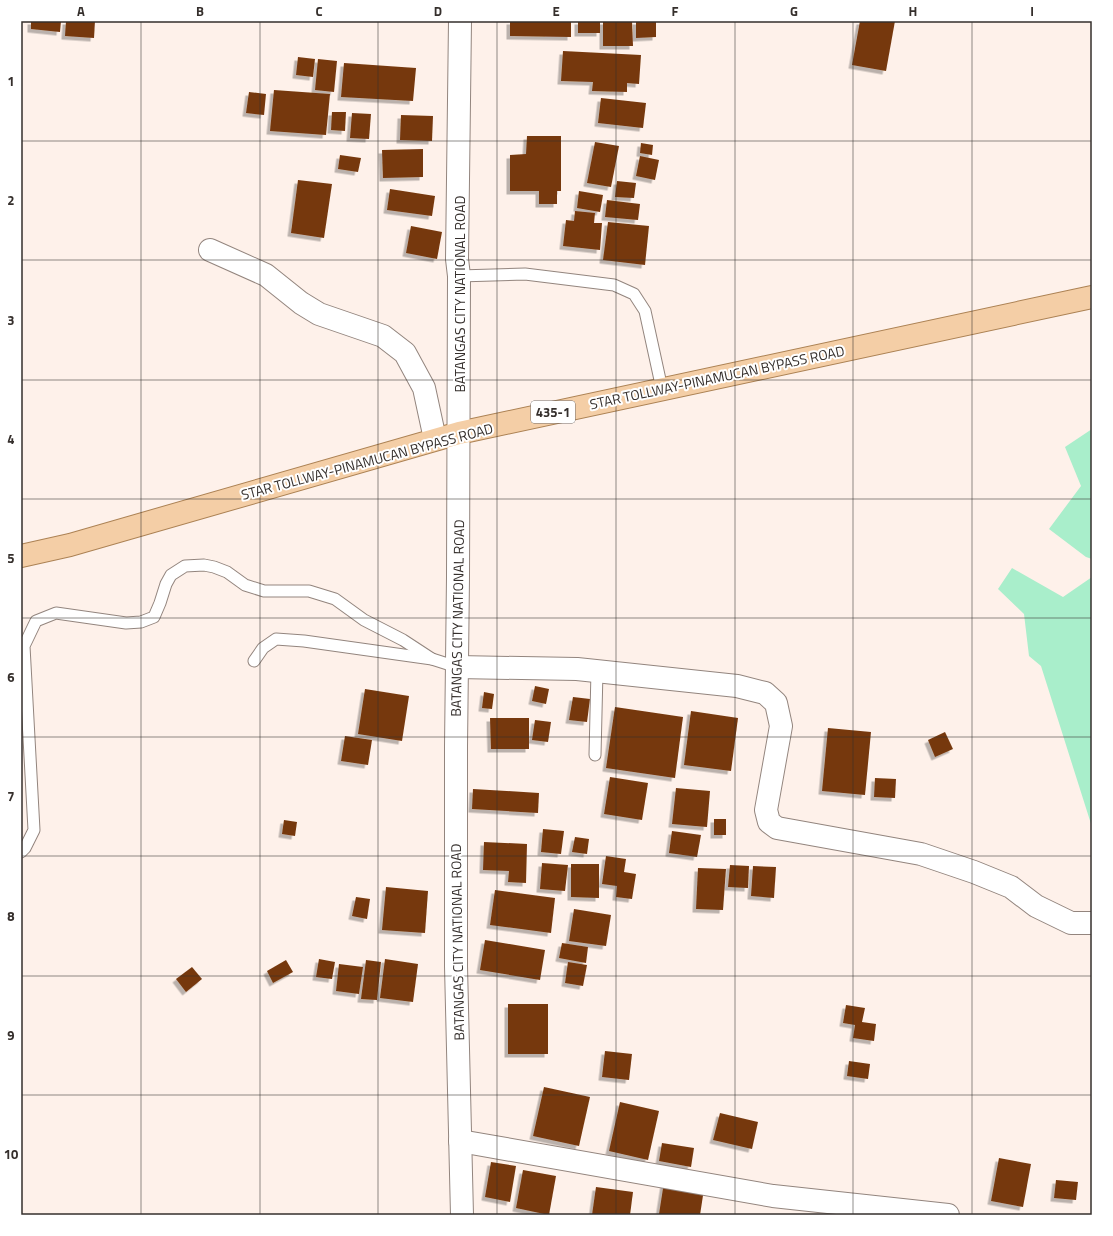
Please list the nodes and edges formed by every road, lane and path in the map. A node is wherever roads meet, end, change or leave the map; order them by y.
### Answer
1 (460, 21) edge
2 (210, 250) dead end
3 (459, 276) junction
4 (1092, 297) edge
5 (662, 389) junction
6 (459, 433) junction
7 (435, 439) junction
8 (21, 556) edge
9 (432, 659) junction
10 (254, 662) dead end
11 (458, 667) junction
12 (597, 671) junction
13 (595, 755) dead end
14 (21, 852) edge
15 (1092, 923) edge
16 (460, 1141) junction
17 (462, 1215) edge
18 (948, 1215) edge

1 - 3 street, BATANGAS CITY NATIONAL ROAD
2 - 7 street
3 - 5 lane
3 - 6 street, BATANGAS CITY NATIONAL ROAD
4 - 5 main road, STAR TOLLWAY-PINAMUCAN BYPASS ROAD / 435-1
5 - 6 main road, STAR TOLLWAY-PINAMUCAN BYPASS ROAD / 435-1
6 - 7 main road, STAR TOLLWAY-PINAMUCAN BYPASS ROAD / 435-1
6 - 11 street, BATANGAS CITY NATIONAL ROAD
7 - 8 main road, STAR TOLLWAY-PINAMUCAN BYPASS ROAD / 435-1
9 - 10 lane
9 - 11 lane
9 - 14 lane
11 - 12 street
11 - 16 street, BATANGAS CITY NATIONAL ROAD
12 - 13 lane
12 - 15 street
16 - 17 street, BATANGAS CITY NATIONAL ROAD
16 - 18 street

